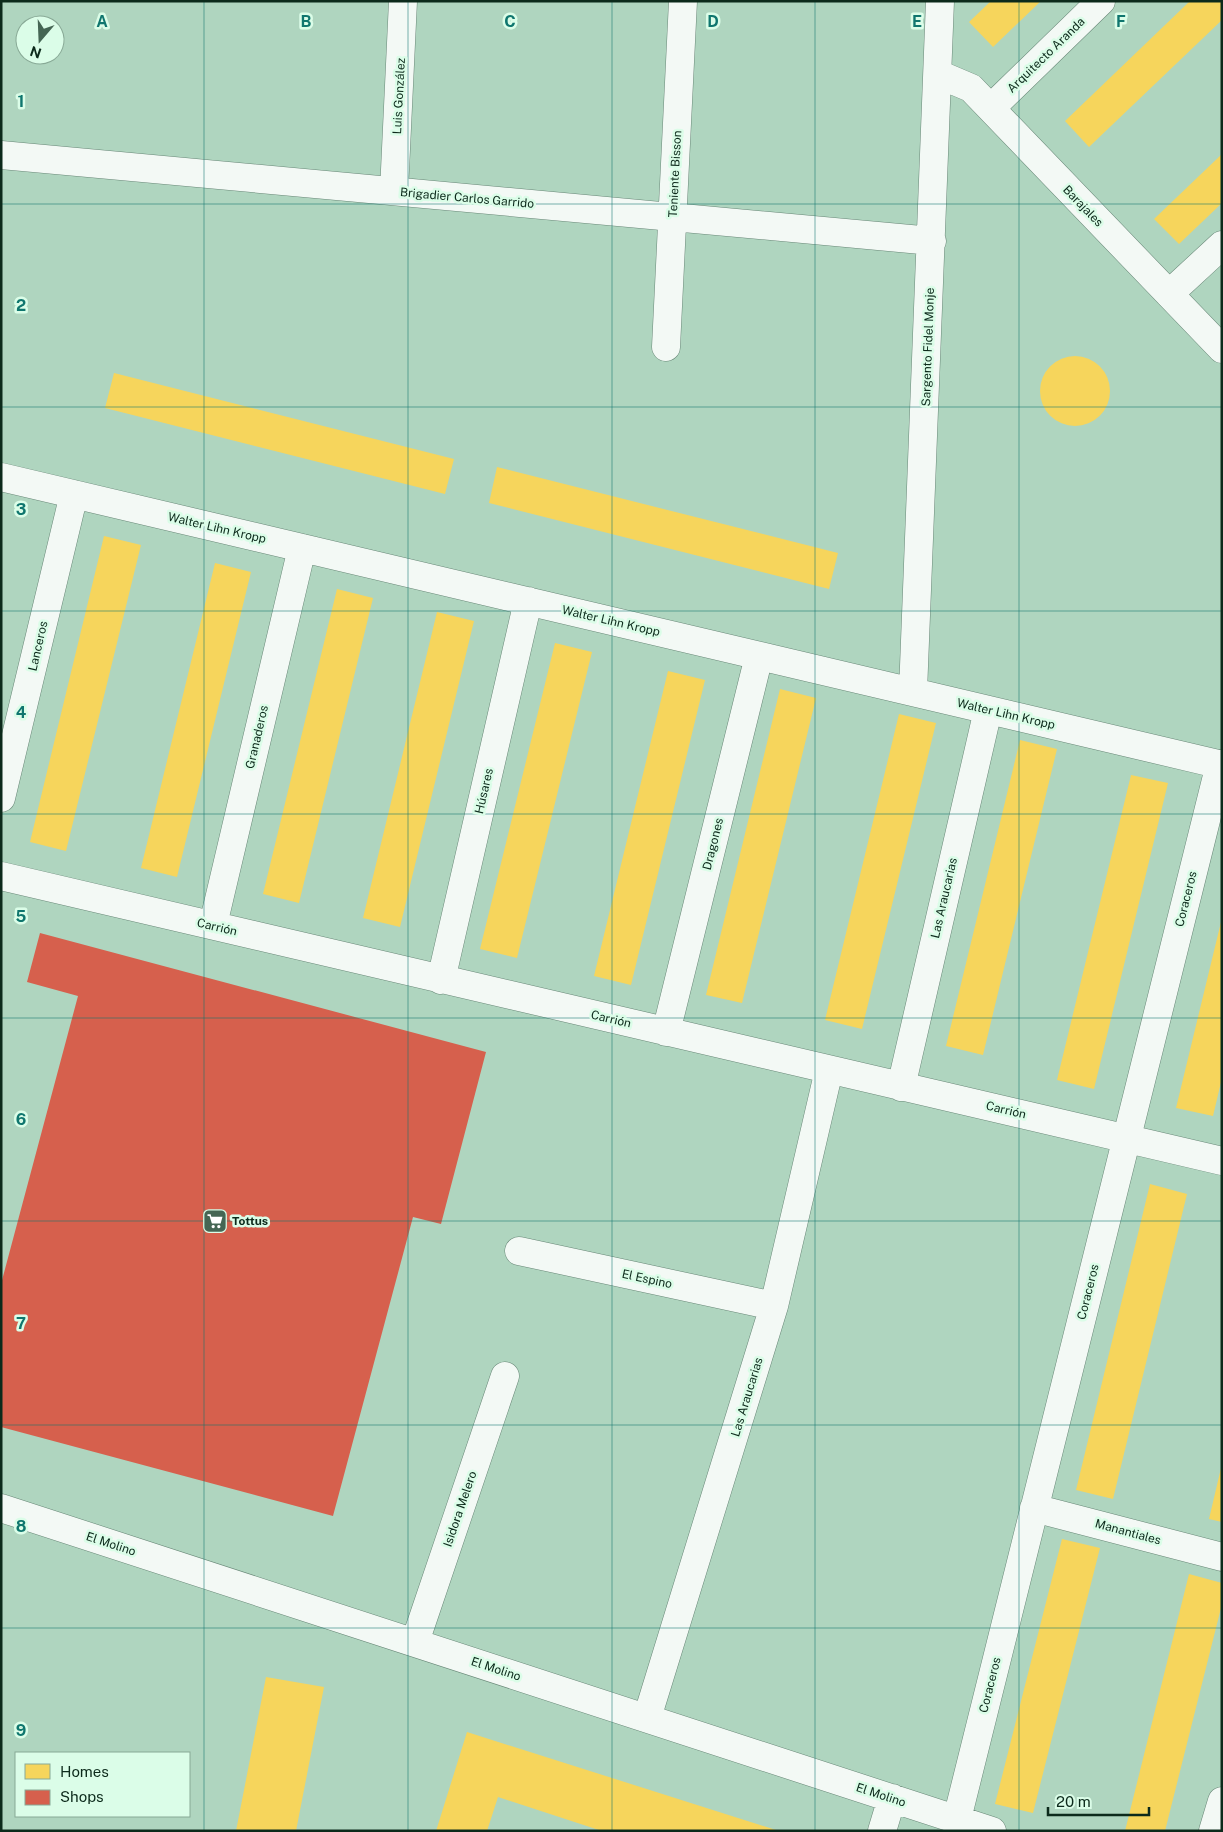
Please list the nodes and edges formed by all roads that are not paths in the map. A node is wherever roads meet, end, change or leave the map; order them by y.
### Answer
1 (403, 1) edge
2 (683, 1) edge
3 (940, 1) edge
4 (1101, 1) edge
5 (938, 74) junction
6 (991, 108) junction
7 (1, 155) edge
8 (394, 191) junction
9 (673, 218) junction
10 (932, 241) junction
11 (1222, 245) edge
12 (1169, 294) junction
13 (666, 347) dead end
14 (1222, 348) edge
15 (1, 477) edge
16 (74, 494) junction
17 (302, 548) junction
18 (528, 601) junction
19 (759, 656) junction
20 (913, 692) junction
21 (988, 710) junction
22 (1221, 765) edge
23 (1, 798) edge
24 (1, 876) edge
25 (213, 926) junction
26 (441, 980) junction
27 (666, 1032) junction
28 (829, 1070) junction
29 (901, 1087) junction
30 (1126, 1137) junction
31 (1222, 1161) edge
32 (519, 1251) dead end
33 (774, 1306) junction
34 (505, 1376) dead end
35 (1, 1508) edge
36 (1034, 1508) junction
37 (1222, 1557) edge
38 (415, 1642) junction
39 (647, 1718) junction
40 (892, 1798) junction
41 (1222, 1802) edge
42 (957, 1820) junction
43 (882, 1831) edge
44 (992, 1831) edge
45 (1214, 1831) edge

1 - 8 street, Luis González
2 - 9 street, Teniente Bisson
3 - 5 street, Sargento Fidel Monje
4 - 6 street, Arquitecto Aranda
5 - 6 street, Barajales
5 - 10 street, Sargento Fidel Monje
6 - 12 street, Barajales
7 - 8 street, Brigadier Carlos Garrido
8 - 9 street, Brigadier Carlos Garrido
9 - 10 street, Brigadier Carlos Garrido
9 - 13 street, Teniente Bisson
10 - 20 street, Sargento Fidel Monje
11 - 12 street
12 - 14 street, Barajales
15 - 16 street, Walter Lihn Kropp
16 - 17 street, Walter Lihn Kropp
16 - 23 street, Lanceros
17 - 18 street, Walter Lihn Kropp
17 - 25 street, Granaderos
18 - 19 street, Walter Lihn Kropp
18 - 26 street, Húsares
19 - 20 street, Walter Lihn Kropp
19 - 27 street, Dragones
20 - 21 street, Walter Lihn Kropp
21 - 22 street, Walter Lihn Kropp
21 - 29 street, Las Araucarias
22 - 30 street, Coraceros
24 - 25 street, Carrión
25 - 26 street, Carrión
26 - 27 street, Carrión
27 - 28 street, Carrión
28 - 29 street, Carrión
28 - 33 street, Las Araucarias
29 - 30 street, Carrión
30 - 31 street, Carrión
30 - 36 street, Coraceros
32 - 33 street, El Espino
33 - 39 street, Las Araucarias
34 - 38 street, Isidora Melero
35 - 38 street, El Molino
36 - 37 street, Manantiales
36 - 42 street, Coraceros
38 - 39 street, El Molino
39 - 40 street, El Molino
40 - 42 street, El Molino
40 - 43 street
41 - 45 street
42 - 44 street, El Molino

